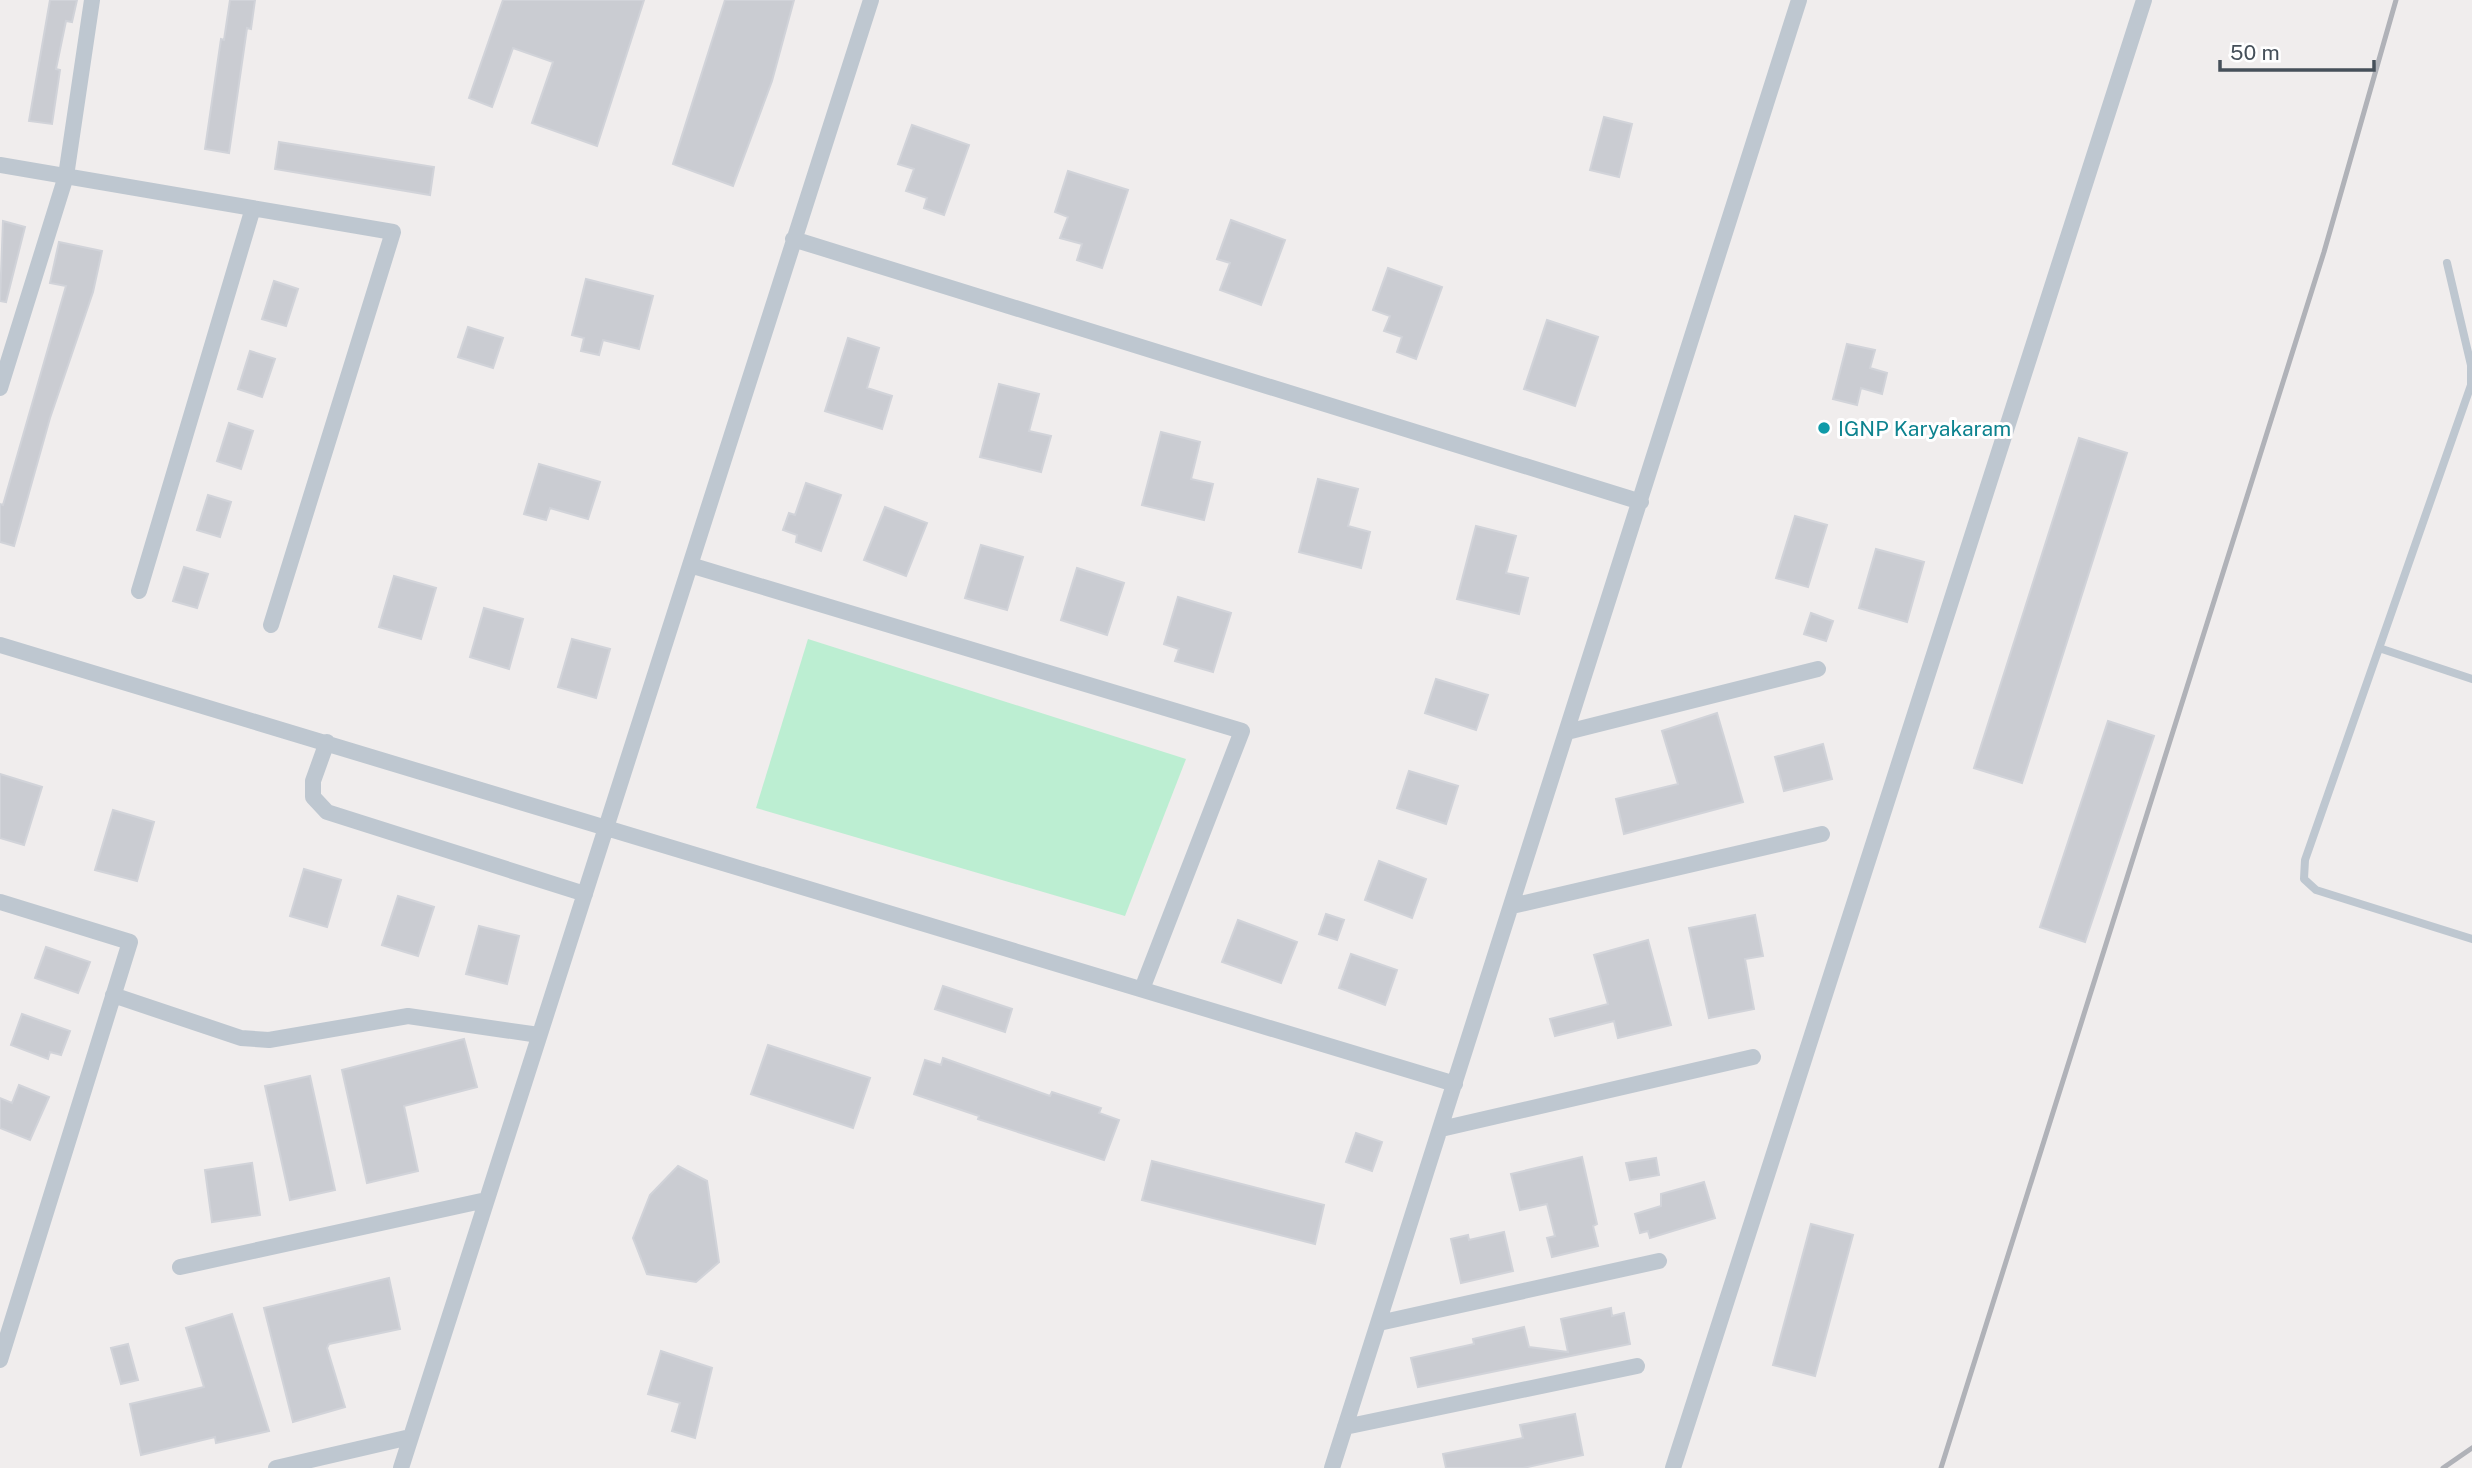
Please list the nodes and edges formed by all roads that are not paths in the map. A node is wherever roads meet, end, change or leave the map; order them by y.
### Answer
1 (92, 0) edge
2 (871, 0) edge
3 (1800, 0) edge
4 (2144, 0) edge
5 (0, 164) edge
6 (66, 176) junction
7 (253, 208) junction
8 (793, 239) junction
9 (2446, 263) dead end
10 (2472, 386) edge
11 (0, 388) edge
12 (1641, 502) junction
13 (690, 565) junction
14 (139, 590) dead end
15 (271, 625) dead end
16 (0, 645) edge
17 (2379, 648) junction
18 (1818, 669) dead end
19 (2472, 679) edge
20 (1567, 732) junction
21 (327, 742) junction
22 (606, 826) junction
23 (1822, 834) dead end
24 (585, 894) junction
25 (0, 902) edge
26 (1512, 906) junction
27 (2472, 940) edge
28 (1142, 989) junction
29 (113, 995) junction
30 (539, 1035) junction
31 (1753, 1057) dead end
32 (1455, 1084) junction
33 (1441, 1129) junction
34 (486, 1200) junction
35 (1659, 1261) dead end
36 (180, 1267) dead end
37 (1379, 1323) junction
38 (0, 1360) edge
39 (1637, 1366) dead end
40 (1345, 1427) junction
41 (411, 1437) junction
42 (276, 1468) edge
43 (401, 1468) edge
44 (1332, 1468) edge
45 (1673, 1468) edge

1 - 6 street
2 - 8 street
3 - 12 street
4 - 45 street
5 - 6 street
6 - 7 street
6 - 11 street
7 - 14 street
7 - 15 street
8 - 12 street
8 - 13 street
9 - 10 lane
10 - 17 lane
12 - 20 street
13 - 22 street
13 - 28 street
16 - 21 street
17 - 19 lane
17 - 27 lane
18 - 20 street
20 - 26 street
21 - 22 street
21 - 24 street
22 - 24 street
22 - 28 street
23 - 26 street
24 - 30 street
25 - 29 street
26 - 32 street
28 - 32 street
29 - 30 street
29 - 38 street
30 - 34 street
31 - 33 street
32 - 33 street
33 - 37 street
34 - 36 street
34 - 41 street
35 - 37 street
37 - 40 street
39 - 40 street
40 - 44 street
41 - 42 street
41 - 43 street

